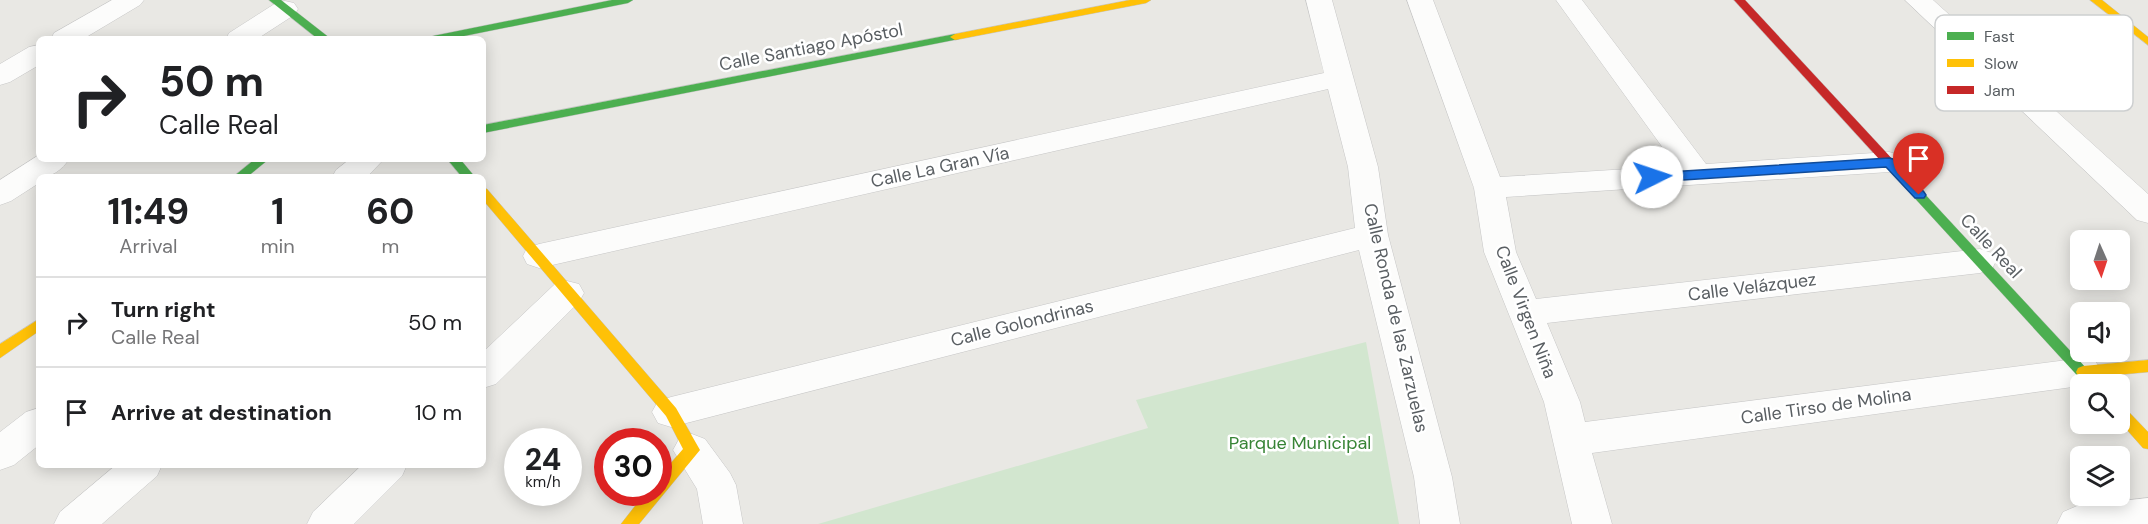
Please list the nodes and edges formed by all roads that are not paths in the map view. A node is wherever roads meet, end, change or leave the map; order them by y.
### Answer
1 (131, 0) edge
2 (628, 0) edge
3 (1146, 0) edge
4 (1319, 0) edge
5 (1420, 0) edge
6 (1569, 0) edge
7 (1739, 0) edge
8 (1918, 0) edge
9 (2095, 0) edge
10 (280, 5) edge
11 (2114, 15) edge
12 (1935, 16) edge
13 (2133, 30) edge
14 (69, 36) edge
15 (243, 36) edge
16 (322, 36) edge
17 (449, 36) edge
18 (2148, 42) edge
19 (36, 55) edge
20 (0, 76) edge
21 (1341, 78) junction
22 (2038, 111) edge
23 (486, 128) edge
24 (49, 162) edge
25 (259, 162) edge
26 (365, 162) edge
27 (456, 162) edge
28 (1889, 162) junction
29 (243, 174) edge
30 (350, 174) edge
31 (467, 174) edge
32 (1698, 174) junction
33 (1489, 188) junction
34 (0, 194) edge
35 (486, 195) edge
36 (2148, 212) edge
37 (1372, 235) junction
38 (539, 256) junction
39 (1980, 261) junction
40 (567, 293) junction
41 (1524, 313) junction
42 (36, 326) edge
43 (0, 352) edge
44 (2148, 366) edge
45 (486, 371) edge
46 (2084, 374) edge
47 (2108, 374) edge
48 (2070, 380) edge
49 (671, 412) junction
50 (2130, 423) edge
51 (36, 425) edge
52 (1570, 440) junction
53 (2148, 443) edge
54 (692, 450) junction
55 (0, 454) edge
56 (139, 468) edge
57 (385, 468) edge
58 (672, 473) edge
59 (644, 506) edge
60 (2148, 514) edge
61 (74, 524) edge
62 (327, 524) edge
63 (629, 524) edge
64 (723, 524) edge
65 (1440, 524) edge
66 (1592, 524) edge
67 (2077, 524) edge

1 - 14 street
2 - 17 street
3 - 23 street, Calle Santiago Apóstol
4 - 21 street
5 - 33 street, Calle Virgen Niña
6 - 32 street
7 - 28 street, Calle Real
8 - 12 street
9 - 11 street
10 - 15 street
10 - 16 street
13 - 18 street
19 - 20 street
21 - 37 street, Calle Ronda de las Zarzuelas
21 - 38 street, Calle La Gran Vía
22 - 36 street
24 - 34 street
25 - 29 street
26 - 30 street
27 - 31 street
28 - 32 street
28 - 39 street, Calle Real
32 - 33 street
33 - 41 street, Calle Virgen Niña
35 - 38 street
37 - 49 street, Calle Golondrinas
37 - 65 street, Calle Ronda de las Zarzuelas
38 - 40 street
39 - 41 street, Calle Velázquez
39 - 46 street, Calle Real
40 - 45 street
40 - 49 street
41 - 52 street, Calle Virgen Niña
42 - 43 street
44 - 47 street
48 - 52 street, Calle Tirso de Molina
49 - 54 street
50 - 53 street
51 - 55 street
52 - 66 street, Calle Virgen Niña
54 - 58 street
54 - 64 street
56 - 61 street
57 - 62 street
59 - 63 street
60 - 67 street

